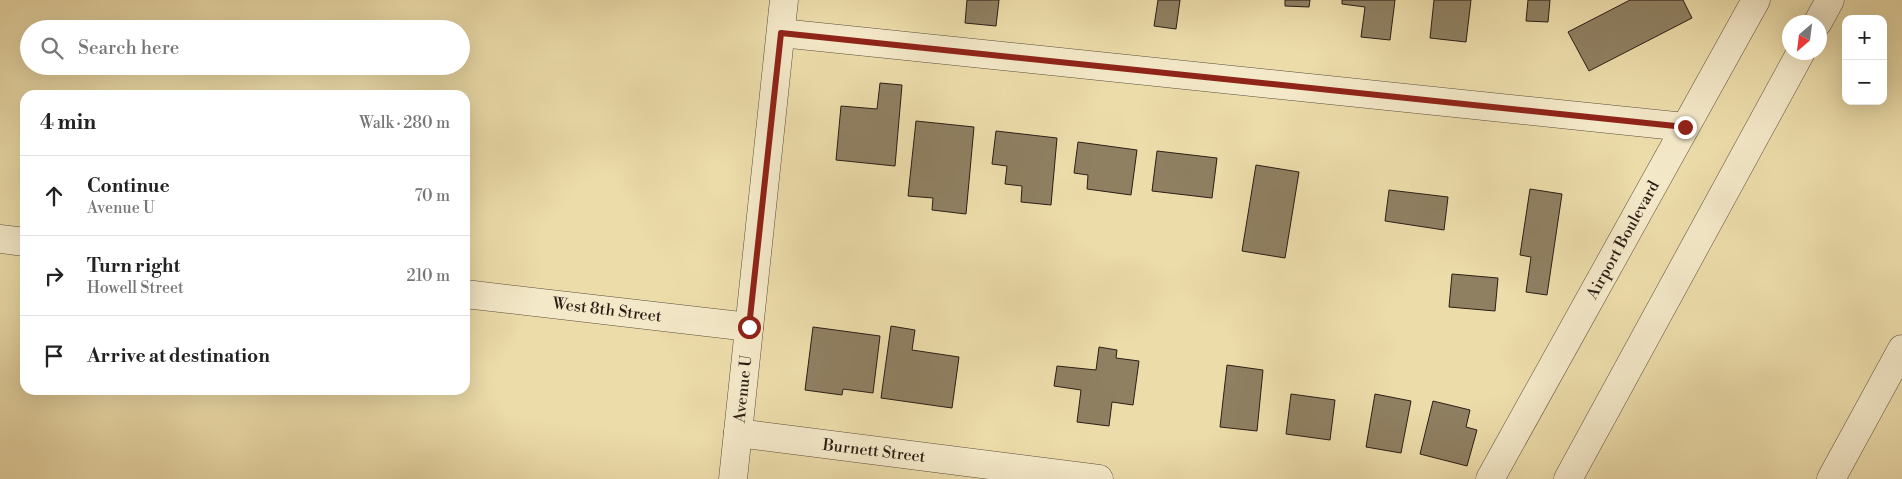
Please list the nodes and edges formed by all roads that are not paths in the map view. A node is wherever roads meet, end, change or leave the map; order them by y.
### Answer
1 (784, 0) edge
2 (1756, 0) edge
3 (1830, 0) edge
4 (1822, 15) edge
5 (781, 33) junction
6 (1797, 60) edge
7 (1685, 127) junction
8 (0, 239) edge
9 (20, 241) edge
10 (470, 295) edge
11 (749, 327) junction
12 (1902, 349) edge
13 (738, 433) junction
14 (733, 479) edge
15 (1100, 479) edge
16 (1490, 479) edge
17 (1568, 479) edge
18 (1831, 479) edge

1 - 5 street, Avenue U
2 - 7 street, Airport Boulevard
3 - 4 street
5 - 7 street
5 - 11 street, Avenue U
6 - 17 street
7 - 16 street, Airport Boulevard
8 - 9 street
10 - 11 street, West 8th Street
11 - 13 street, Avenue U
12 - 18 street
13 - 14 street, Avenue U
13 - 15 street, Burnett Street

